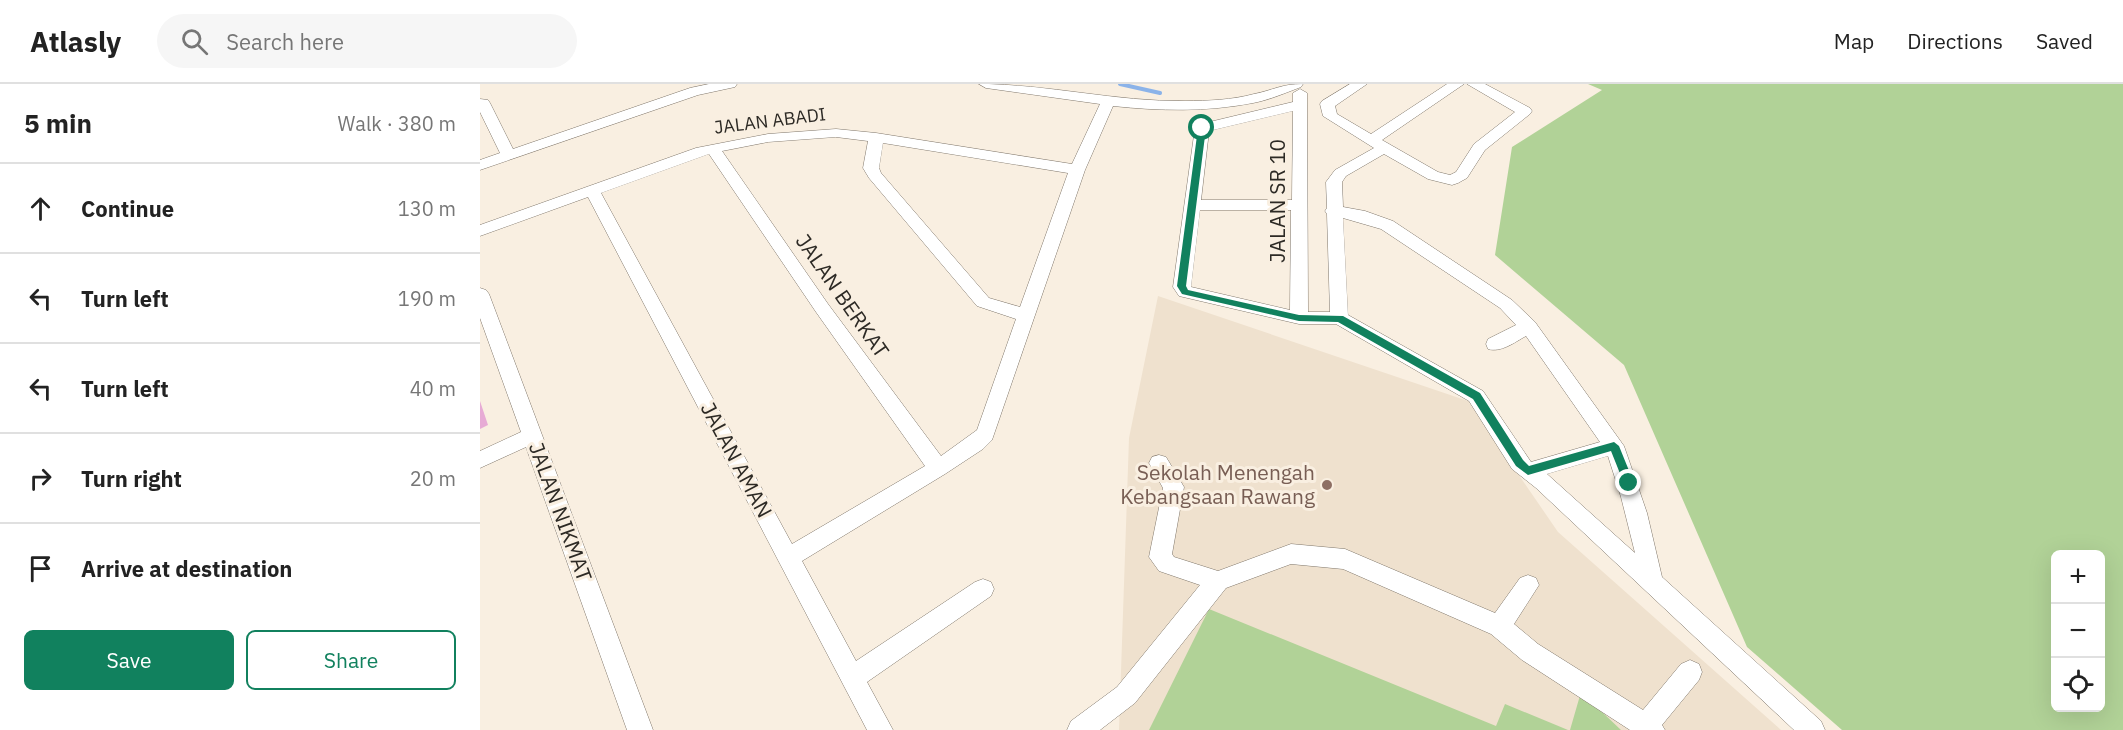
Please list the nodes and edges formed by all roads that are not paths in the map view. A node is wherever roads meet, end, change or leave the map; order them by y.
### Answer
1 (730, 84) edge
2 (986, 84) edge
3 (1298, 84) edge
4 (1360, 84) edge
5 (1457, 84) edge
6 (1474, 84) edge
7 (1108, 102) junction
8 (483, 103) dead end
9 (1300, 105) junction
10 (876, 137) junction
11 (1377, 144) junction
12 (712, 148) junction
13 (507, 155) junction
14 (480, 165) edge
15 (1077, 170) junction
16 (592, 190) junction
17 (1192, 205) junction
18 (1299, 205) junction
19 (1333, 211) junction
20 (480, 231) edge
21 (480, 294) edge
22 (1027, 316) junction
23 (1299, 318) junction
24 (1340, 318) junction
25 (1529, 327) junction
26 (1495, 344) dead end
27 (531, 436) junction
28 (1614, 446) junction
29 (480, 460) edge
30 (1159, 463) dead end
31 (938, 468) junction
32 (1528, 471) junction
33 (788, 558) junction
34 (1652, 583) junction
35 (1528, 585) dead end
36 (983, 589) dead end
37 (1210, 589) junction
38 (1498, 626) junction
39 (1690, 672) dead end
40 (852, 678) junction
41 (1649, 727) edge
42 (640, 730) edge
43 (880, 730) edge
44 (1080, 730) edge
45 (1812, 730) edge

1 - 13 street
2 - 7 street
3 - 7 street
3 - 9 street, JALAN SR 10
4 - 11 street
5 - 11 street
6 - 11 street
7 - 15 street
8 - 13 street
9 - 17 street
9 - 18 street, JALAN SR 10
10 - 12 street, JALAN ABADI
10 - 15 street, JALAN ABADI
10 - 22 street
11 - 19 street
12 - 16 street, JALAN ABADI
12 - 31 street, JALAN BERKAT
13 - 14 street
15 - 22 street
16 - 20 street, JALAN ABADI
16 - 33 street, JALAN AMAN
17 - 18 street
17 - 23 street
18 - 23 street, JALAN SR 10
19 - 24 street
19 - 25 street
21 - 27 street, JALAN NIKMAT
22 - 31 street
23 - 24 street
24 - 32 street
25 - 26 street
25 - 28 street
27 - 29 street
27 - 42 street, JALAN NIKMAT
28 - 32 street
28 - 34 street
30 - 37 street
31 - 33 street
32 - 34 street
33 - 40 street, JALAN AMAN
34 - 45 street
35 - 38 street
36 - 40 street
37 - 38 street
37 - 44 street
38 - 41 street
39 - 41 street
40 - 43 street, JALAN AMAN

